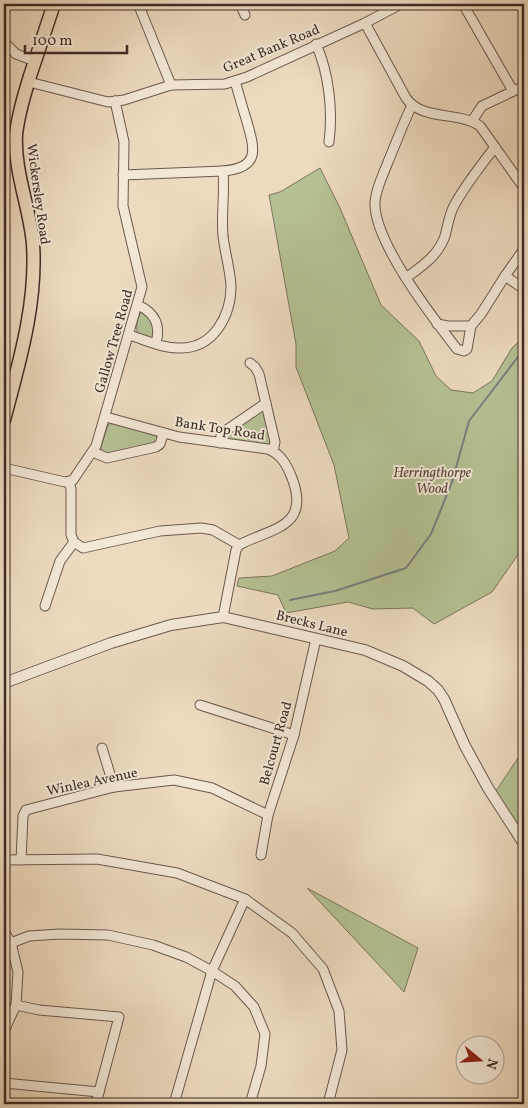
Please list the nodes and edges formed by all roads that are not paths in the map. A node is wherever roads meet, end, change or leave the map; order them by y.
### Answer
1 (54, 4) edge
2 (240, 4) edge
3 (401, 4) edge
4 (463, 4) edge
5 (139, 6) dead end
6 (245, 15) dead end
7 (365, 23) junction
8 (4, 42) edge
9 (316, 44) junction
10 (35, 61) junction
11 (236, 81) junction
12 (29, 82) junction
13 (171, 85) junction
14 (524, 86) edge
15 (513, 91) junction
16 (115, 102) junction
17 (412, 106) junction
18 (472, 121) junction
19 (10, 137) edge
20 (329, 142) dead end
21 (495, 146) junction
22 (223, 171) junction
23 (123, 175) junction
24 (524, 188) edge
25 (524, 249) edge
26 (505, 276) junction
27 (406, 278) junction
28 (524, 289) edge
29 (138, 305) junction
30 (437, 324) junction
31 (471, 326) junction
32 (129, 335) junction
33 (156, 343) junction
34 (250, 362) dead end
35 (266, 403) junction
36 (106, 416) junction
37 (4, 420) edge
38 (163, 434) junction
39 (220, 443) junction
40 (274, 451) junction
41 (93, 452) junction
42 (4, 468) edge
43 (69, 482) junction
44 (74, 542) junction
45 (239, 545) junction
46 (48, 596) junction
47 (57, 600) dead end
48 (45, 606) dead end
49 (223, 617) junction
50 (316, 639) junction
51 (4, 683) edge
52 (200, 705) dead end
53 (294, 735) junction
54 (102, 748) dead end
55 (114, 787) junction
56 (268, 815) junction
57 (524, 844) edge
58 (261, 854) dead end
59 (4, 860) edge
60 (21, 860) junction
61 (245, 899) junction
62 (4, 930) edge
63 (11, 943) junction
64 (212, 971) junction
65 (16, 1005) junction
66 (119, 1017) junction
67 (129, 1018) dead end
68 (4, 1031) edge
69 (4, 1083) edge
70 (99, 1092) junction
71 (96, 1104) edge
72 (174, 1104) edge
73 (250, 1104) edge
74 (328, 1104) edge

1 - 10 main road, Wickersley Road
2 - 6 street
3 - 7 street, Great Bank Road
4 - 15 street
5 - 13 street
7 - 9 street, Great Bank Road
7 - 17 street
8 - 10 street
9 - 11 street, Great Bank Road
9 - 20 street
10 - 12 main road, Wickersley Road
11 - 13 street, Great Bank Road
11 - 22 street
12 - 16 street, Great Bank Road
12 - 19 main road, Wickersley Road
13 - 16 street, Great Bank Road
14 - 15 street
15 - 18 street
16 - 23 street, Gallow Tree Road
17 - 18 street
17 - 27 street
18 - 21 street
19 - 37 main road, Wickersley Road
21 - 24 street
21 - 27 street
22 - 23 street
22 - 33 street
23 - 29 street, Gallow Tree Road
25 - 26 street
26 - 28 street
26 - 31 street
27 - 30 street
29 - 32 street, Gallow Tree Road
29 - 33 street
30 - 31 street
30 - 31 street
32 - 33 street
32 - 36 street, Gallow Tree Road
34 - 35 street
35 - 39 street
35 - 40 street
36 - 38 street, Bank Top Road
36 - 41 street, Gallow Tree Road
38 - 39 street, Bank Top Road
38 - 41 street, Bank Top Road
39 - 40 street, Bank Top Road
40 - 45 street, Bank Top Road
41 - 43 street, Gallow Tree Road
42 - 43 street
43 - 44 street
44 - 45 street
44 - 46 street
45 - 49 street
46 - 47 street
46 - 48 street
49 - 50 street, Brecks Lane
49 - 51 street, Brecks Lane
50 - 53 street, Belcourt Road
50 - 57 street, Brecks Lane
52 - 53 street
53 - 56 street, Belcourt Road
54 - 55 street
55 - 56 street, Winlea Avenue
55 - 60 street, Winlea Avenue
56 - 58 street, Belcourt Road
59 - 60 street
60 - 61 street
61 - 64 street
61 - 74 street
62 - 63 street
63 - 64 street
63 - 65 street
64 - 72 street
64 - 73 street
65 - 66 street
65 - 68 street
66 - 67 street
66 - 70 street
69 - 70 street
70 - 71 street

